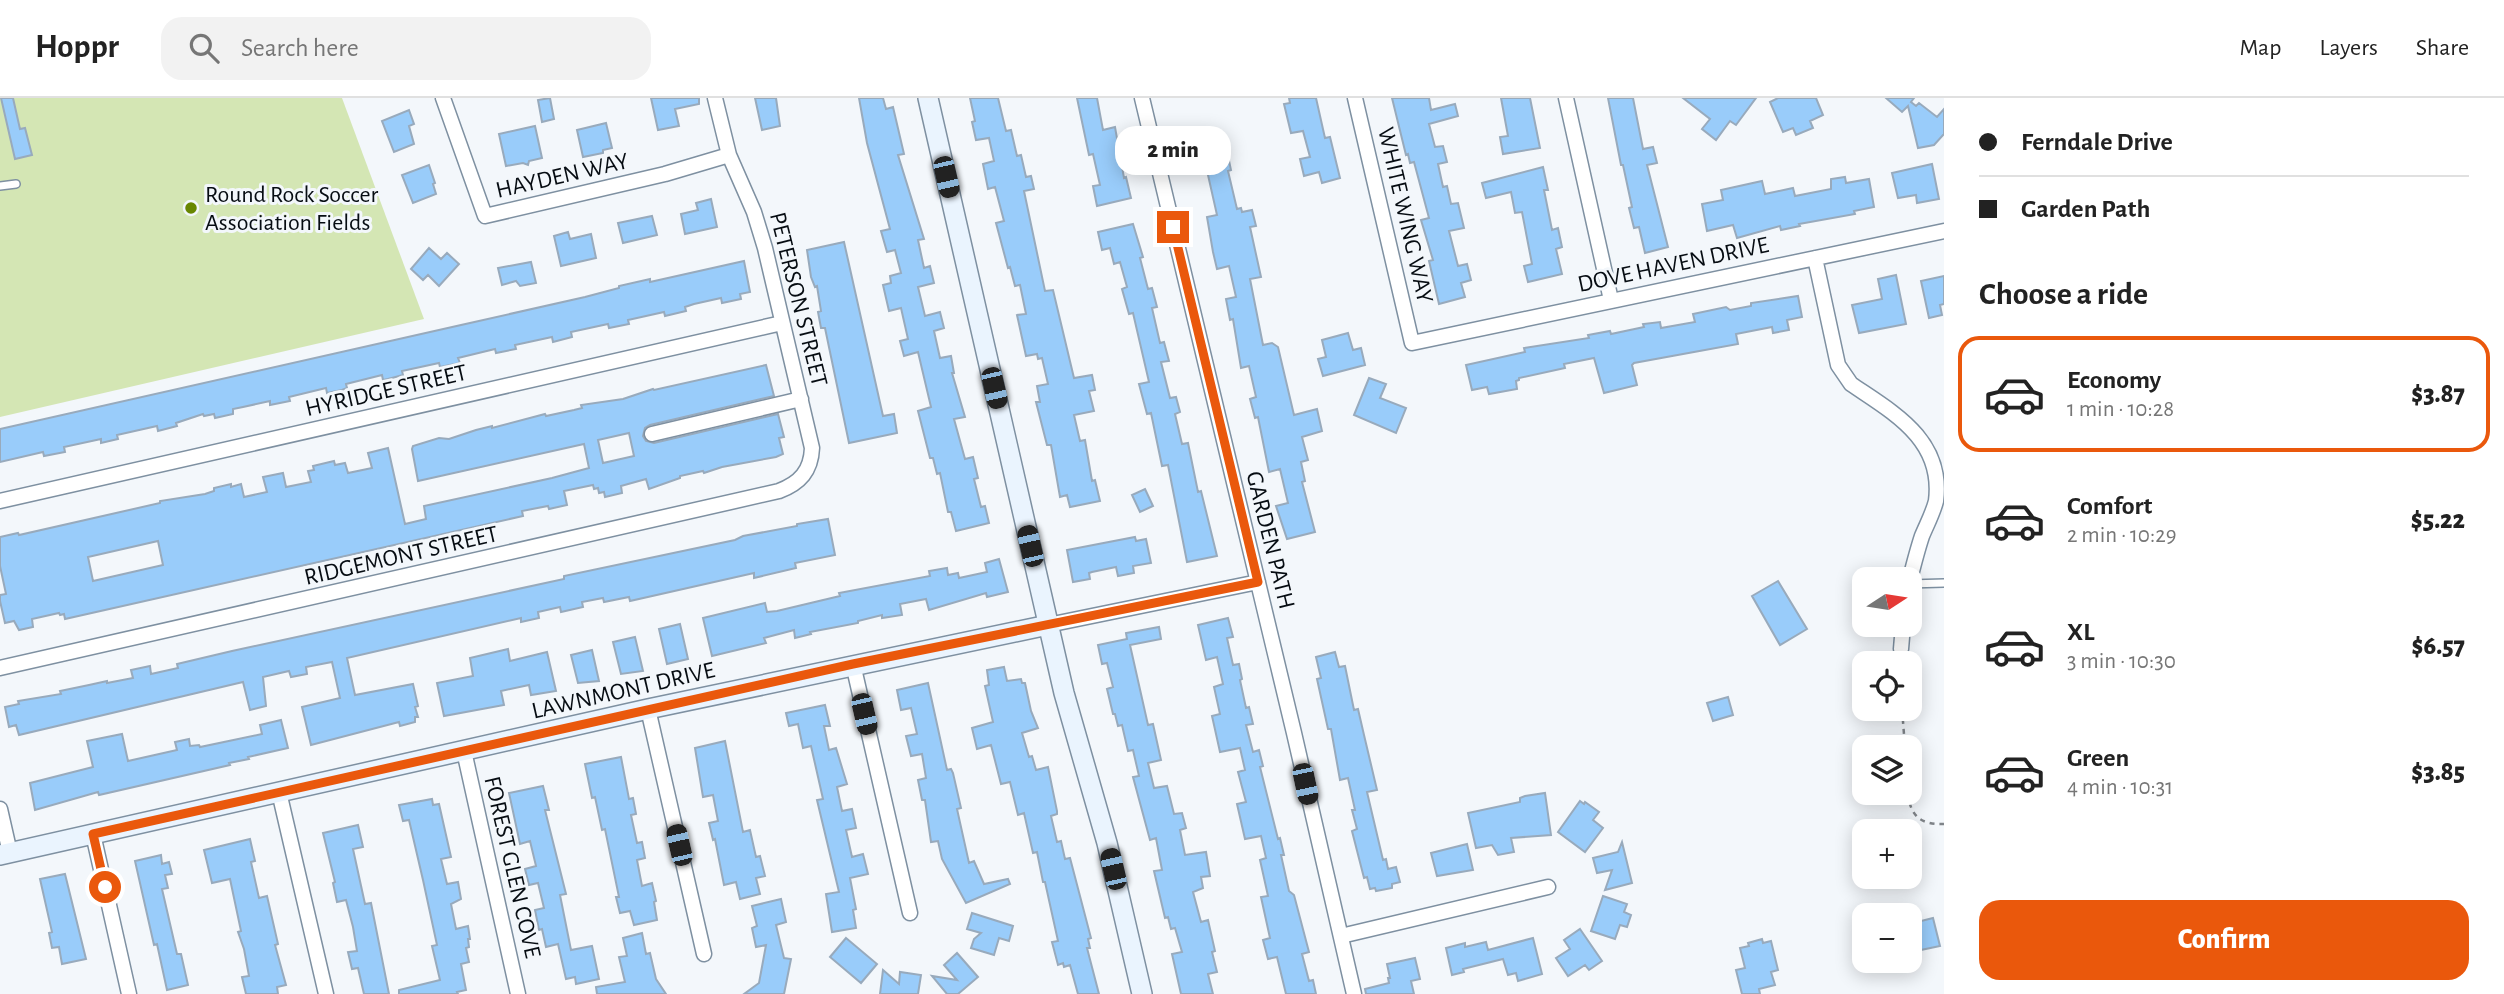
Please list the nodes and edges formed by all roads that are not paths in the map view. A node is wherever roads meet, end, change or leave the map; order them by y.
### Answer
1 (443, 98) edge
2 (715, 98) edge
3 (928, 98) edge
4 (1142, 98) edge
5 (1355, 98) edge
6 (1566, 98) edge
7 (729, 155) junction
8 (16, 184) dead end
9 (0, 187) edge
10 (1944, 231) edge
11 (1815, 258) junction
12 (1611, 300) junction
13 (782, 323) junction
14 (1412, 343) joint
15 (801, 399) junction
16 (652, 434) dead end
17 (806, 473) joint
18 (0, 501) edge
19 (1914, 567) edge
20 (1258, 582) junction
21 (1922, 583) edge
22 (1944, 583) edge
23 (1048, 625) junction
24 (1902, 637) edge
25 (1901, 649) dead end
26 (853, 664) junction
27 (0, 668) edge
28 (648, 709) junction
29 (464, 751) junction
30 (279, 793) junction
31 (0, 809) edge
32 (93, 834) junction
33 (5, 854) edge
34 (1548, 887) dead end
35 (910, 913) dead end
36 (1341, 936) junction
37 (704, 954) dead end
38 (130, 994) edge
39 (326, 994) edge
40 (518, 994) edge
41 (1142, 994) edge
42 (1353, 994) edge

1 - 7 street, HAYDEN WAY
2 - 7 street, PETERSON STREET
3 - 23 street
4 - 20 street, GARDEN PATH
5 - 14 street, WHITE WING WAY
6 - 12 street
7 - 13 street, PETERSON STREET
8 - 9 lane
10 - 11 street, DOVE HAVEN DRIVE
11 - 12 street, DOVE HAVEN DRIVE
11 - 19 street
12 - 14 street, DOVE HAVEN DRIVE
13 - 15 street, PETERSON STREET
13 - 18 street, HYRIDGE STREET
15 - 16 street
15 - 17 street, PETERSON STREET
17 - 27 street, RIDGEMONT STREET
20 - 23 street, LAWNMONT DRIVE
20 - 36 street, GARDEN PATH
21 - 22 lane
23 - 26 street, LAWNMONT DRIVE
23 - 41 street
24 - 25 street
26 - 28 street, LAWNMONT DRIVE
26 - 35 street
28 - 29 street, LAWNMONT DRIVE
28 - 37 street
29 - 30 street, LAWNMONT DRIVE
29 - 40 street, FOREST GLEN COVE
30 - 32 street, LAWNMONT DRIVE
30 - 39 street
31 - 33 street
32 - 33 street, LAWNMONT DRIVE
32 - 38 street
34 - 36 street
36 - 42 street, GARDEN PATH

